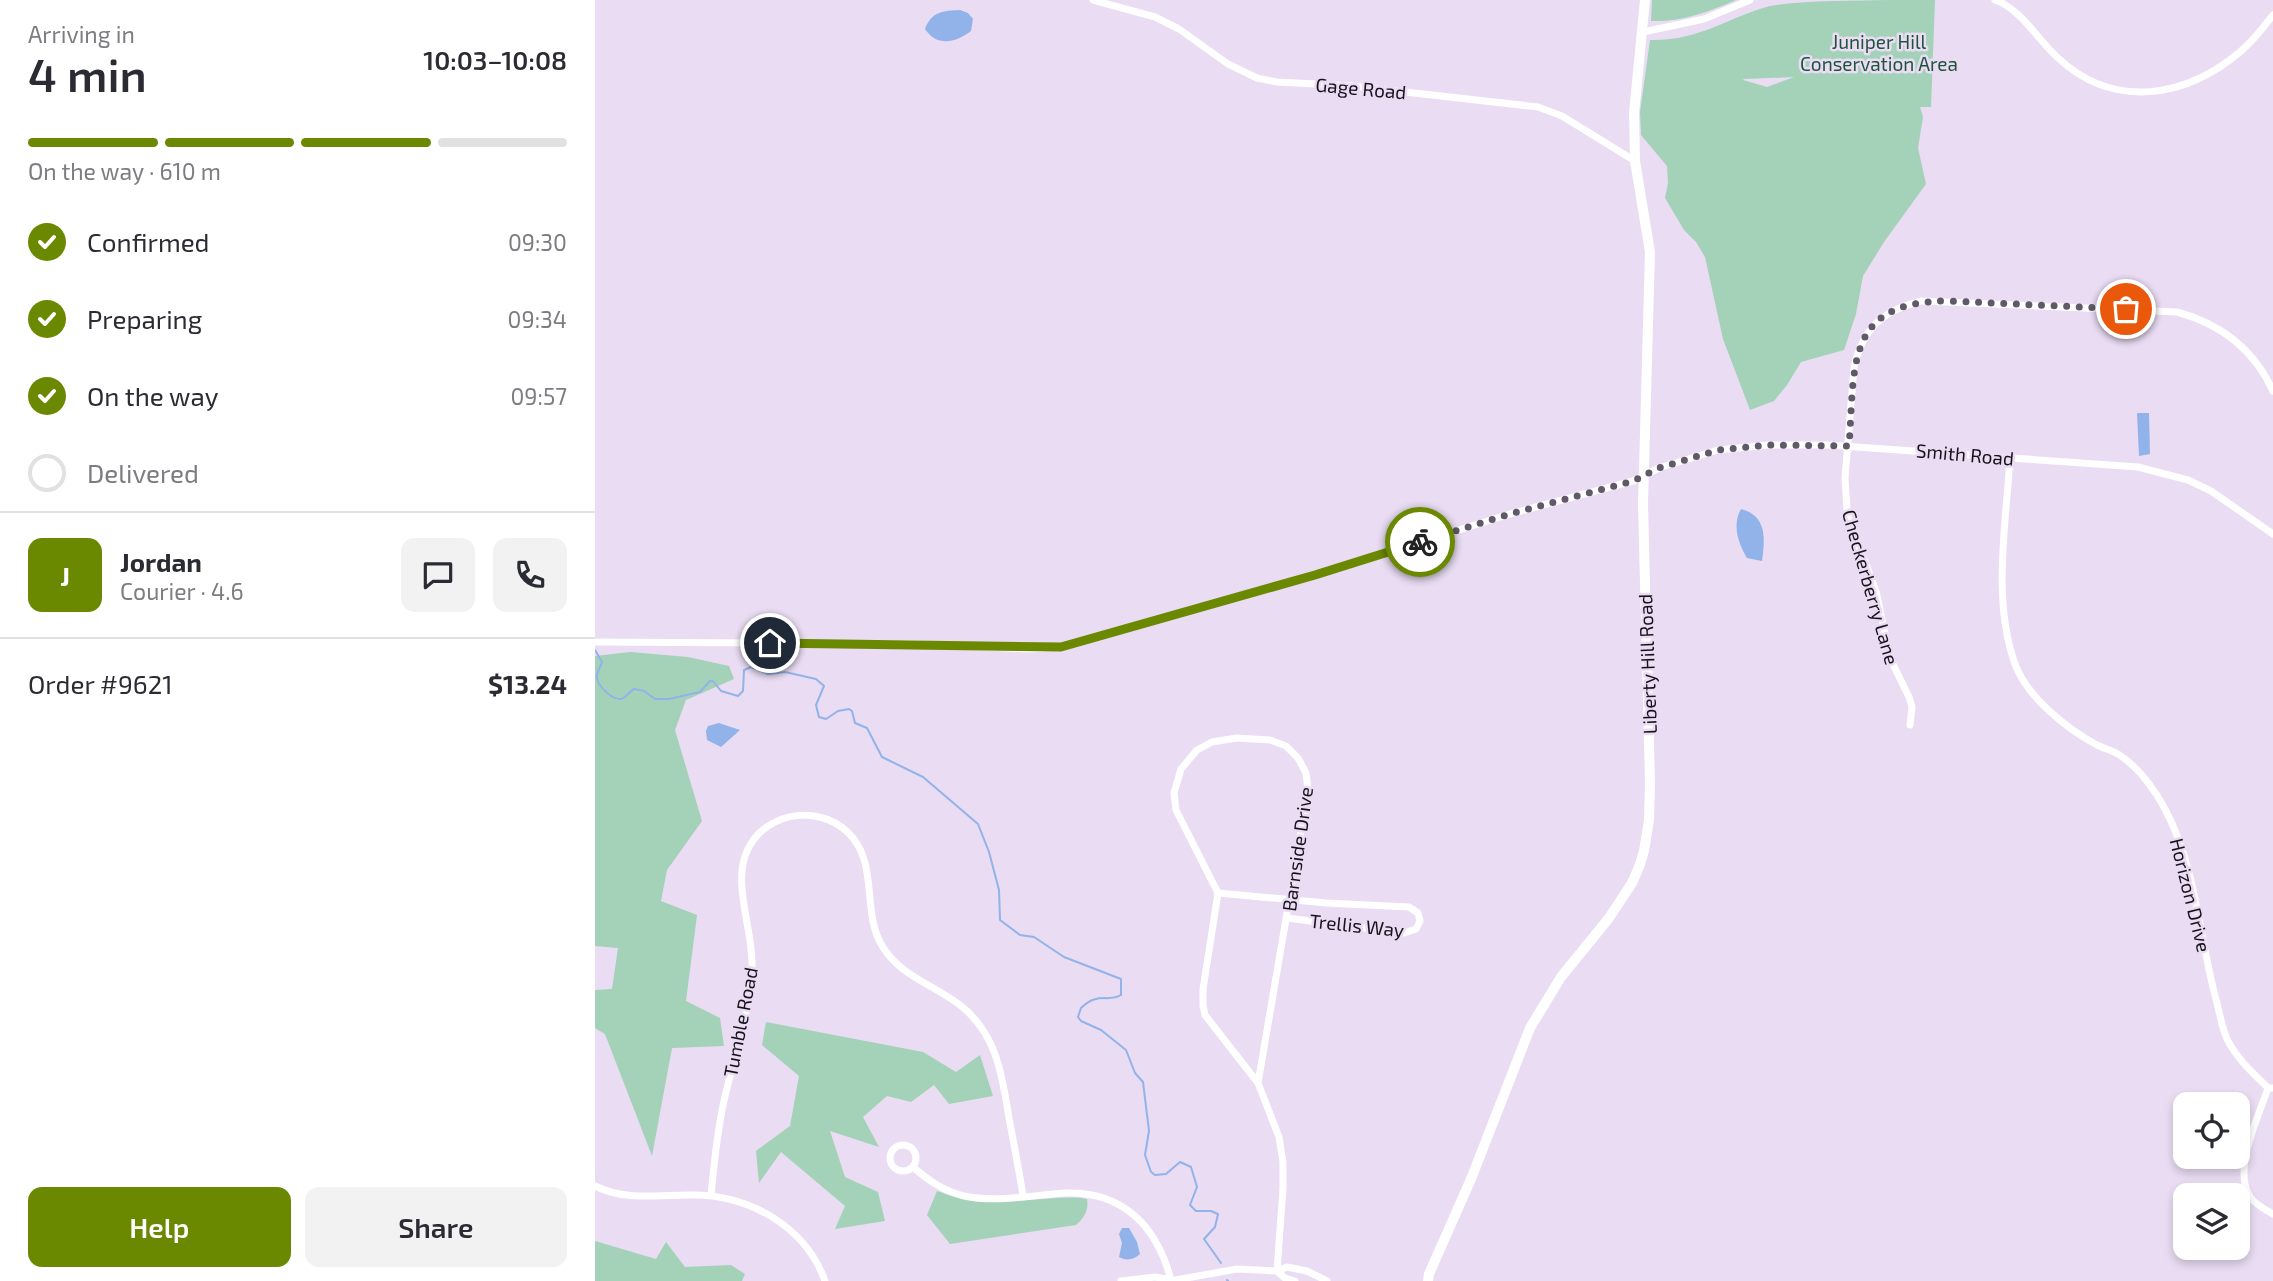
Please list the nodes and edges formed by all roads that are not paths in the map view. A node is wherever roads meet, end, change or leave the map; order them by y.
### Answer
1 (1093, 0) edge
2 (1646, 0) edge
3 (1750, 0) edge
4 (1998, 0) edge
5 (2273, 16) edge
6 (1643, 32) junction
7 (1635, 161) junction
8 (2273, 391) edge
9 (1849, 446) junction
10 (2010, 458) junction
11 (1644, 477) junction
12 (2273, 534) edge
13 (595, 642) edge
14 (1910, 725) dead end
15 (1218, 893) junction
16 (1289, 900) junction
17 (1287, 918) junction
18 (1258, 1083) junction
19 (2271, 1088) edge
20 (913, 1167) dead end
21 (595, 1186) edge
22 (711, 1195) junction
23 (1023, 1196) junction
24 (2273, 1214) edge
25 (1277, 1271) junction
26 (1426, 1279) edge
27 (825, 1281) edge
28 (1121, 1281) edge
29 (1170, 1281) edge
30 (1294, 1281) edge
31 (1327, 1281) edge

1 - 7 street, Gage Road
2 - 6 street, Liberty Hill Road
3 - 6 street
4 - 5 street
6 - 7 street, Liberty Hill Road
7 - 11 street, Liberty Hill Road
8 - 9 street, Checkerberry Lane
9 - 10 street, Smith Road
9 - 11 street, Smith Road
9 - 14 street, Checkerberry Lane
10 - 12 street, Smith Road
10 - 19 street, Horizon Drive
11 - 13 street, Smith Road
11 - 26 street, Liberty Hill Road
15 - 16 street, Trellis Way
15 - 16 street, Barnside Drive
15 - 18 street
16 - 17 street, Barnside Drive
16 - 17 street, Trellis Way
17 - 18 street, Barnside Drive
18 - 25 street
19 - 24 street
20 - 23 street
21 - 22 street
22 - 23 street, Tumble Road
22 - 27 street
23 - 29 street
25 - 29 street
25 - 30 street
25 - 31 street
28 - 29 street

